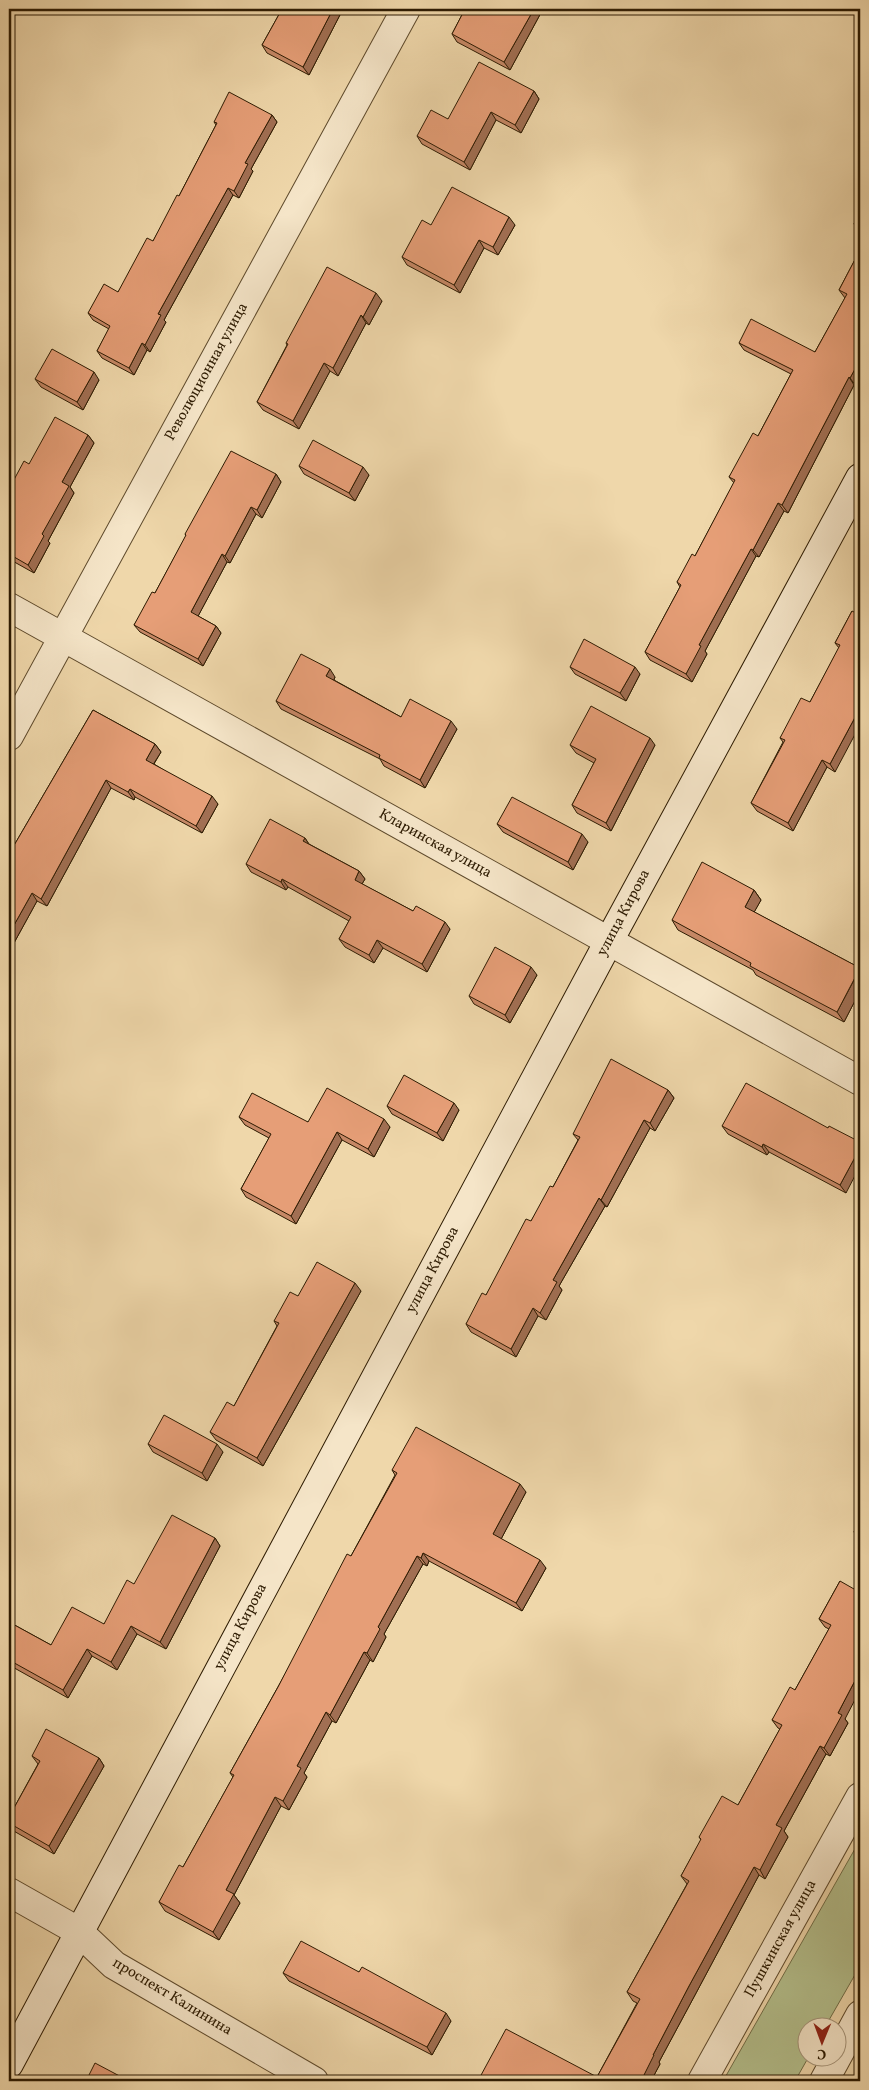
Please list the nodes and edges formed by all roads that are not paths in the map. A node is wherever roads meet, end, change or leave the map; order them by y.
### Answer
1 (406, 9) edge
2 (860, 478) edge
3 (9, 606) edge
4 (63, 636) junction
5 (9, 736) edge
6 (609, 941) junction
7 (860, 1081) edge
8 (860, 1796) edge
9 (9, 1892) edge
10 (78, 1931) junction
11 (860, 2015) edge
12 (9, 2064) edge
13 (314, 2081) edge
14 (702, 2081) edge
15 (824, 2081) edge

1 - 4 street, Революционная улица
2 - 6 street, улица Кирова
3 - 4 street, Кларинская улица
4 - 5 street, Революционная улица
4 - 6 street, Кларинская улица
6 - 7 street, Кларинская улица
6 - 10 street, улица Кирова
8 - 14 street, Пушкинская улица
9 - 10 street, проспект Калинина
10 - 12 street, улица Кирова
10 - 13 street, проспект Калинина
11 - 15 street

